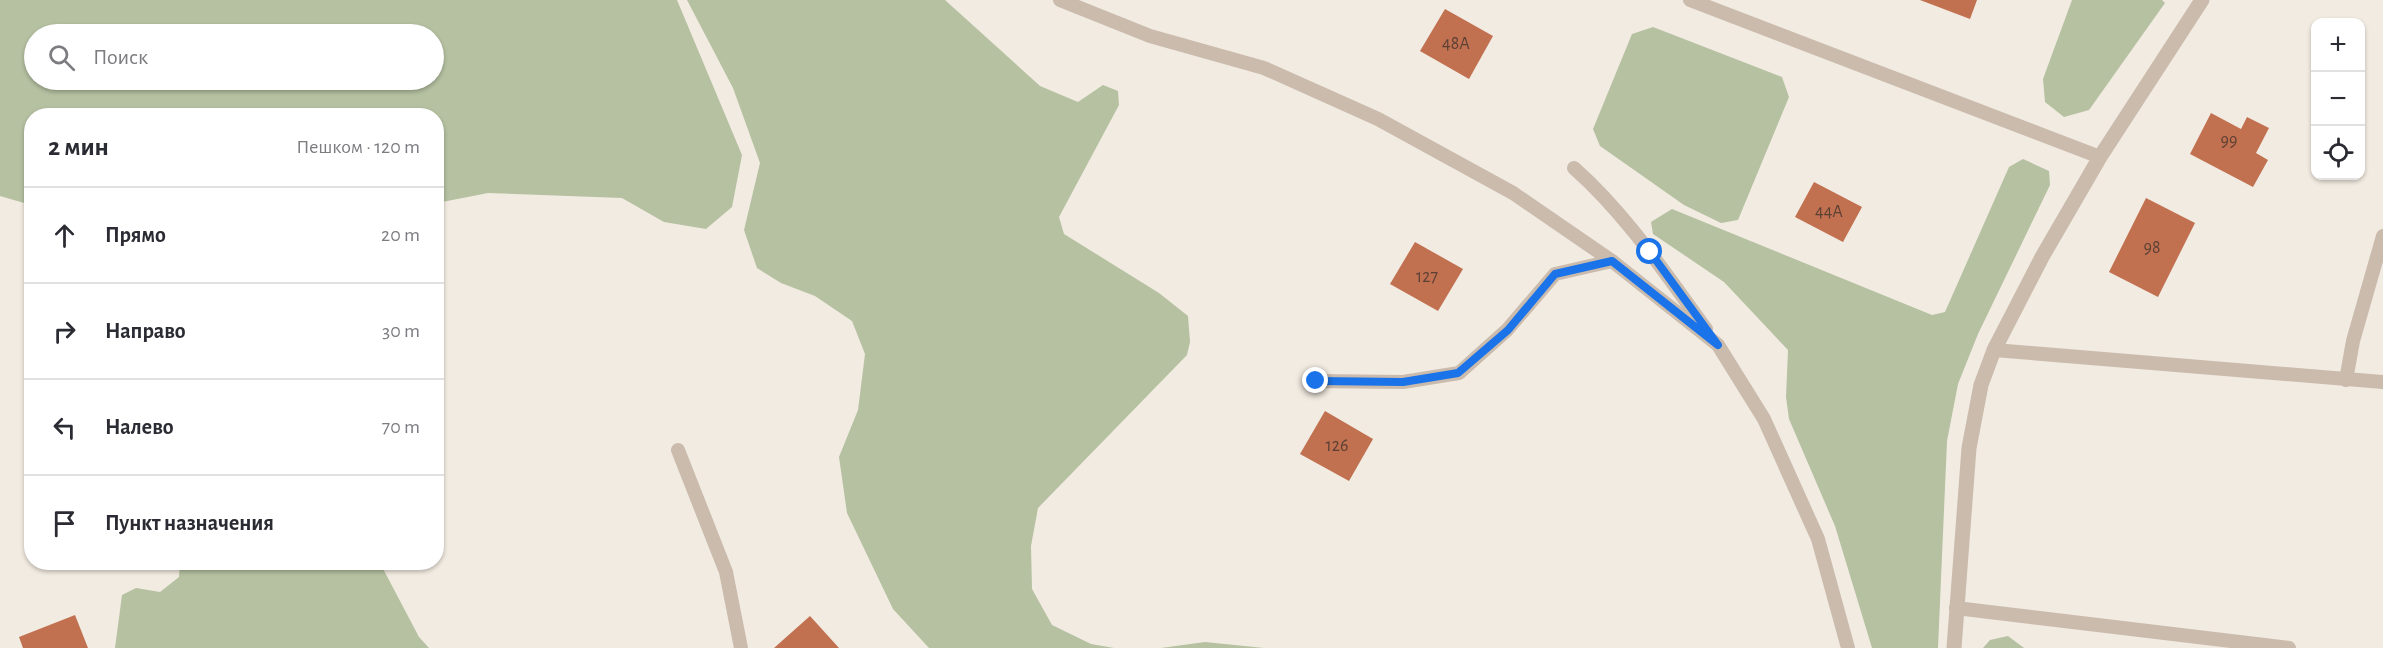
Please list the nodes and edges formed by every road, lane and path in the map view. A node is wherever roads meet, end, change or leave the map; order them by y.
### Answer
1 (1060, 0) edge
2 (1690, 0) edge
3 (2202, 0) edge
4 (2100, 157) junction
5 (1574, 168) dead end
6 (2383, 236) edge
7 (1612, 261) junction
8 (1718, 345) junction
9 (1994, 350) junction
10 (2346, 380) junction
11 (1316, 381) dead end
12 (2383, 382) edge
13 (678, 450) dead end
14 (1956, 608) junction
15 (741, 648) edge
16 (1848, 648) edge
17 (1954, 648) edge
18 (2289, 648) edge

1 - 7 lane
2 - 4 lane
3 - 4 street
4 - 9 street
5 - 8 lane
6 - 10 lane
7 - 8 lane
7 - 11 lane
8 - 16 lane
9 - 10 lane
9 - 14 street
10 - 12 lane
13 - 15 lane
14 - 17 street
14 - 18 lane

